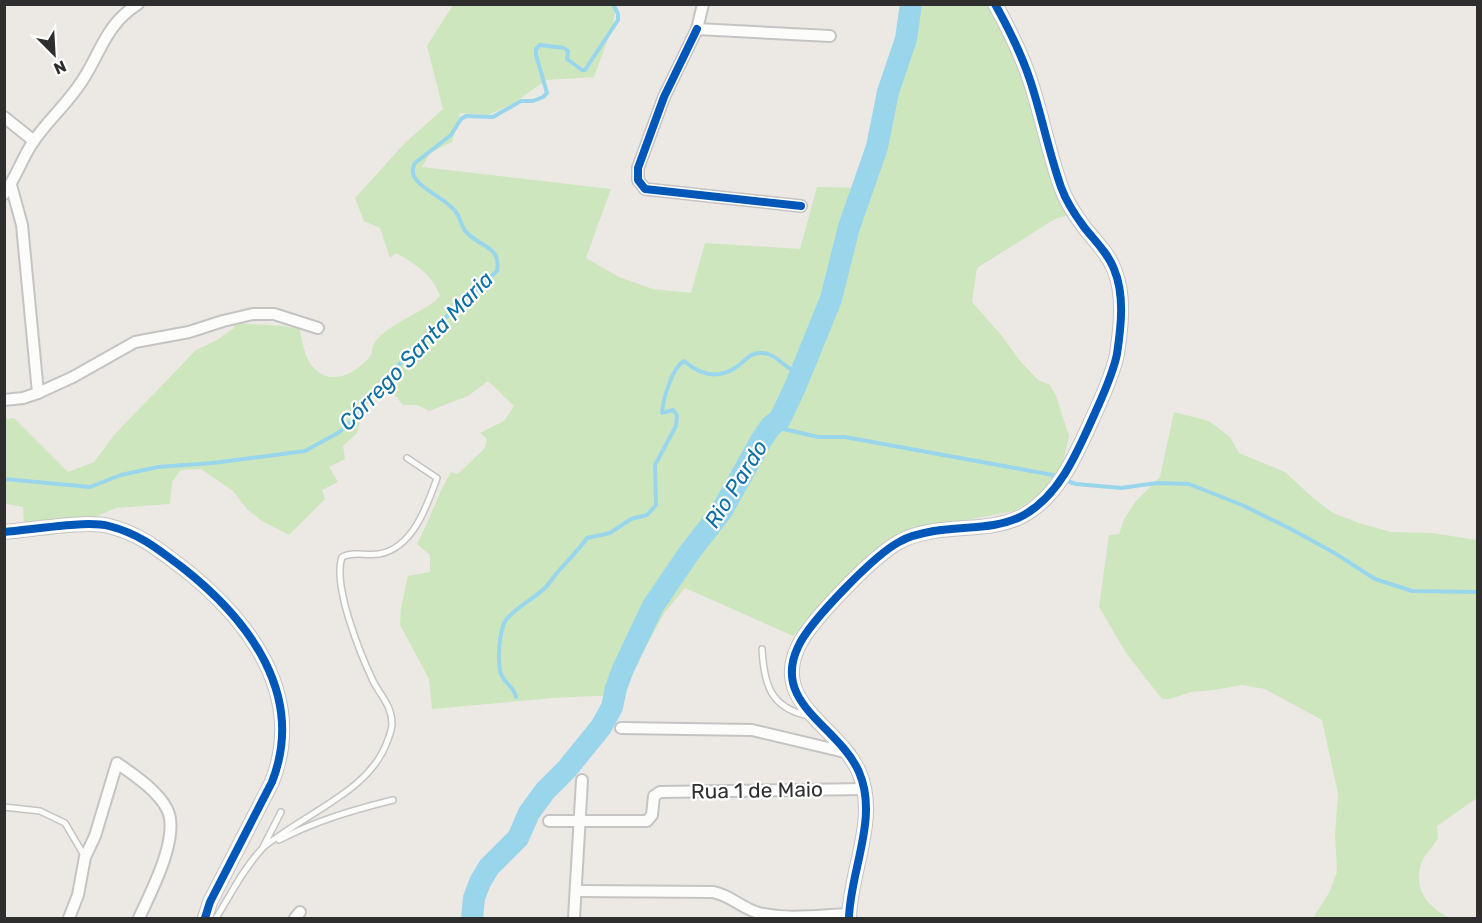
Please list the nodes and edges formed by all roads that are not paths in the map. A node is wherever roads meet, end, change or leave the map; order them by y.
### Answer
1 (138, 4) edge
2 (703, 4) edge
3 (995, 4) edge
4 (697, 29) junction
5 (830, 36) dead end
6 (4, 117) edge
7 (34, 141) junction
8 (11, 184) junction
9 (4, 194) edge
10 (801, 206) dead end
11 (318, 328) dead end
12 (38, 393) junction
13 (4, 400) edge
14 (407, 458) dead end
15 (4, 532) edge
16 (762, 649) dead end
17 (815, 717) junction
18 (621, 728) dead end
19 (849, 753) junction
20 (582, 780) dead end
21 (865, 789) junction
22 (393, 800) dead end
23 (4, 807) edge
24 (282, 812) dead end
25 (549, 820) dead end
26 (580, 820) junction
27 (262, 849) junction
28 (85, 857) junction
29 (577, 891) junction
30 (849, 916) edge
31 (69, 918) edge
32 (139, 918) edge
33 (205, 918) edge
34 (216, 918) edge
35 (574, 918) edge

1 - 7 street
2 - 4 street
3 - 17 street
4 - 5 street
4 - 10 street
6 - 7 street
7 - 8 street
8 - 9 street
8 - 12 street
11 - 12 street
12 - 13 street
14 - 27 lane
15 - 33 street
16 - 17 lane
17 - 19 street
18 - 19 street
19 - 21 street
20 - 26 street
21 - 26 street, Rua 1 de Maio
21 - 30 street
22 - 27 lane
23 - 28 lane
24 - 27 lane
25 - 26 street
26 - 29 street
27 - 34 lane
28 - 31 street
28 - 32 street
29 - 30 street
29 - 35 street

